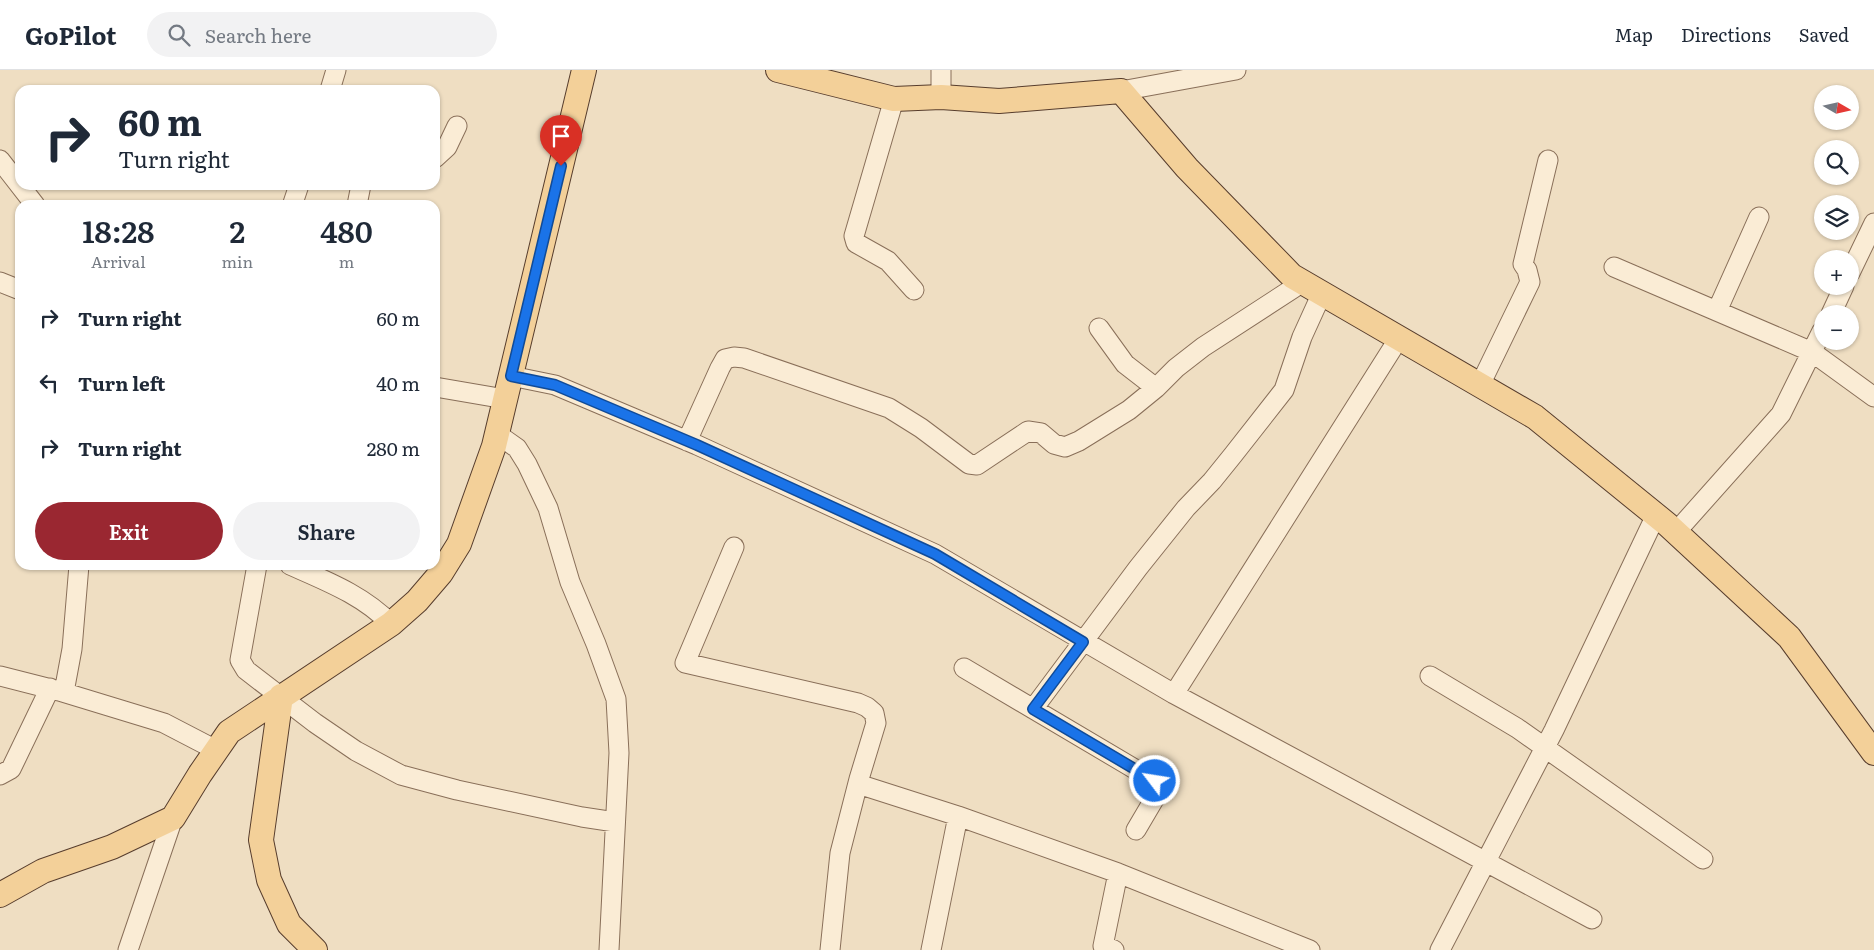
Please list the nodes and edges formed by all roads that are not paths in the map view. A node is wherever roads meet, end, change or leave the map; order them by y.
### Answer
1 (336, 70) edge
2 (584, 70) edge
3 (778, 70) edge
4 (941, 70) edge
5 (1236, 70) edge
6 (332, 85) edge
7 (1121, 91) junction
8 (941, 97) junction
9 (894, 99) junction
10 (458, 126) dead end
11 (440, 153) edge
12 (0, 160) edge
13 (1548, 160) dead end
14 (15, 179) edge
15 (23, 190) edge
16 (31, 200) edge
17 (1758, 217) dead end
18 (1874, 223) edge
19 (1859, 255) edge
20 (1614, 267) dead end
21 (0, 282) edge
22 (15, 288) edge
23 (1313, 288) junction
24 (914, 290) dead end
25 (1717, 311) junction
26 (1099, 328) dead end
27 (1399, 338) junction
28 (1814, 348) edge
29 (1812, 352) junction
30 (511, 376) junction
31 (1480, 385) junction
32 (440, 388) edge
33 (1156, 388) junction
34 (1874, 397) edge
35 (505, 400) junction
36 (497, 434) junction
37 (687, 441) junction
38 (1656, 515) junction
39 (1676, 532) junction
40 (734, 547) dead end
41 (79, 570) edge
42 (256, 570) edge
43 (301, 570) edge
44 (392, 624) junction
45 (1083, 642) junction
46 (964, 668) dead end
47 (0, 676) edge
48 (1430, 676) dead end
49 (57, 690) junction
50 (1174, 694) junction
51 (281, 696) junction
52 (1033, 709) junction
53 (1545, 748) junction
54 (216, 750) junction
55 (1874, 753) edge
56 (0, 775) edge
57 (858, 784) junction
58 (958, 816) junction
59 (173, 818) junction
60 (614, 822) junction
61 (1136, 830) dead end
62 (1703, 859) dead end
63 (1486, 861) junction
64 (1118, 873) junction
65 (0, 895) edge
66 (1592, 919) dead end
67 (128, 950) edge
68 (315, 950) edge
69 (609, 950) edge
70 (830, 950) edge
71 (931, 950) edge
72 (1114, 950) edge
73 (1310, 950) edge
74 (1440, 950) edge

1 - 6 street
2 - 30 main road
3 - 9 main road
4 - 8 street
5 - 7 street
7 - 8 main road
7 - 23 main road
8 - 9 main road
9 - 24 street
10 - 11 street
12 - 14 street
13 - 31 street
15 - 16 street
17 - 25 street
18 - 19 street
20 - 25 street
21 - 22 street
23 - 27 main road
23 - 33 street
23 - 45 street
25 - 29 street
26 - 33 street
27 - 31 main road
27 - 50 street
28 - 29 street
29 - 34 street
29 - 39 street
30 - 35 main road
30 - 37 street
31 - 38 main road
32 - 35 street
33 - 37 street
35 - 36 main road
36 - 44 main road
36 - 60 street
37 - 45 street
38 - 39 main road
38 - 53 street
39 - 55 main road
40 - 57 street
41 - 49 street
42 - 51 street
43 - 44 street
44 - 51 main road
45 - 50 street
45 - 52 street
46 - 52 street
47 - 49 street
48 - 53 street
49 - 54 street
49 - 56 street
50 - 63 street
51 - 54 main road
51 - 60 street
51 - 68 main road
52 - 61 street
53 - 62 street
53 - 63 street
54 - 59 main road
57 - 58 street
57 - 70 street
58 - 64 street
58 - 71 street
59 - 65 main road
59 - 67 street
60 - 69 street
63 - 66 street
63 - 74 street
64 - 72 street
64 - 73 street

